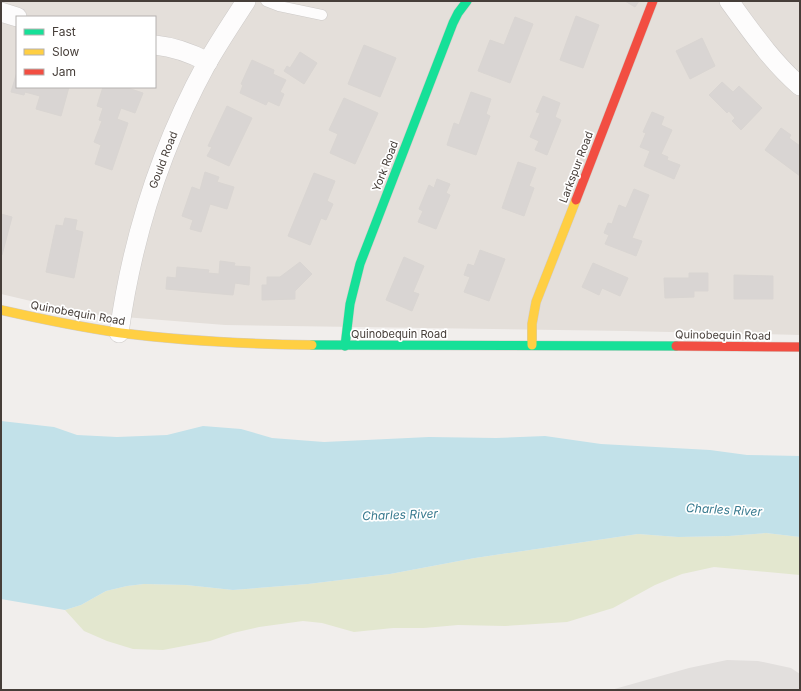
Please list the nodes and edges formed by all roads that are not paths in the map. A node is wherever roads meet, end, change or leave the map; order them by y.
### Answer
1 (246, 1) edge
2 (266, 1) edge
3 (467, 1) edge
4 (653, 1) edge
5 (729, 1) edge
6 (1, 12) edge
7 (322, 15) dead end
8 (16, 18) edge
9 (156, 45) edge
10 (208, 62) junction
11 (800, 86) edge
12 (1, 310) edge
13 (119, 333) junction
14 (532, 345) junction
15 (345, 346) junction
16 (800, 347) edge

1 - 10 street, Gould Road
2 - 7 lane
3 - 15 main road, York Road
4 - 14 main road, Larkspur Road
5 - 11 street
6 - 8 street
9 - 10 street
10 - 13 street, Gould Road
12 - 13 main road, Quinobequin Road
13 - 15 main road, Quinobequin Road
14 - 15 main road, Quinobequin Road
14 - 16 main road, Quinobequin Road

